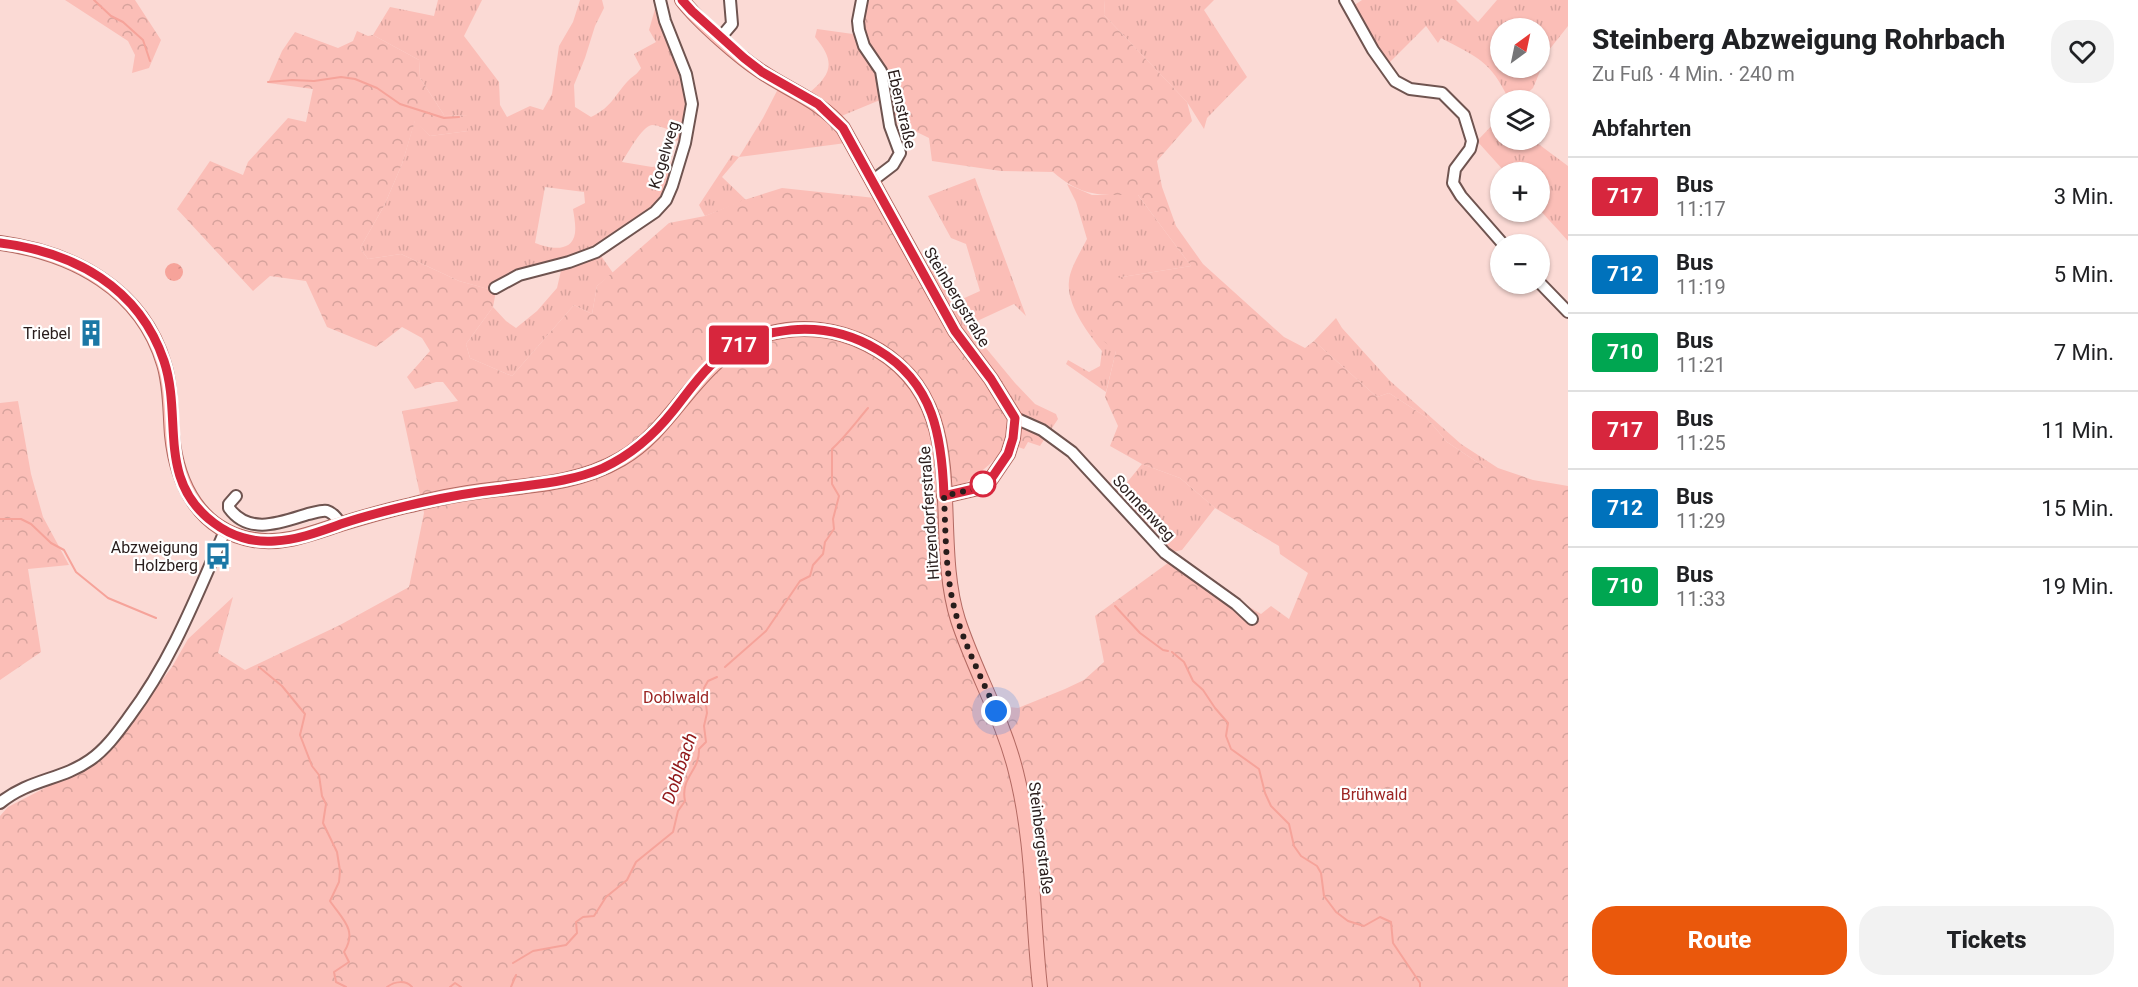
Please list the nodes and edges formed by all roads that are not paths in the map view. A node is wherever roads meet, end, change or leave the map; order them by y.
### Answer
1 (660, 0) edge
2 (682, 0) edge
3 (730, 0) edge
4 (1345, 0) edge
5 (858, 1) edge
6 (721, 38) junction
7 (872, 181) junction
8 (1494, 234) edge
9 (0, 243) edge
10 (495, 288) dead end
11 (1550, 293) edge
12 (1568, 312) edge
13 (1015, 418) junction
14 (236, 496) dead end
15 (944, 496) junction
16 (341, 524) junction
17 (225, 531) junction
18 (952, 596) joint
19 (1252, 620) dead end
20 (0, 803) edge
21 (1040, 987) edge

1 - 10 street, Kogelweg
2 - 6 main road, Steinbergstraße
3 - 6 street
4 - 8 street
5 - 7 street, Ebenstraße
6 - 7 main road, Steinbergstraße
7 - 13 main road, Steinbergstraße
9 - 17 main road, Hitzendorferstraße
11 - 12 street
13 - 15 main road
13 - 19 street, Sonnenweg
14 - 16 street
15 - 16 main road, Hitzendorferstraße
15 - 18 main road, Hitzendorferstraße
16 - 17 main road, Hitzendorferstraße
17 - 20 street
18 - 21 main road, Steinbergstraße

